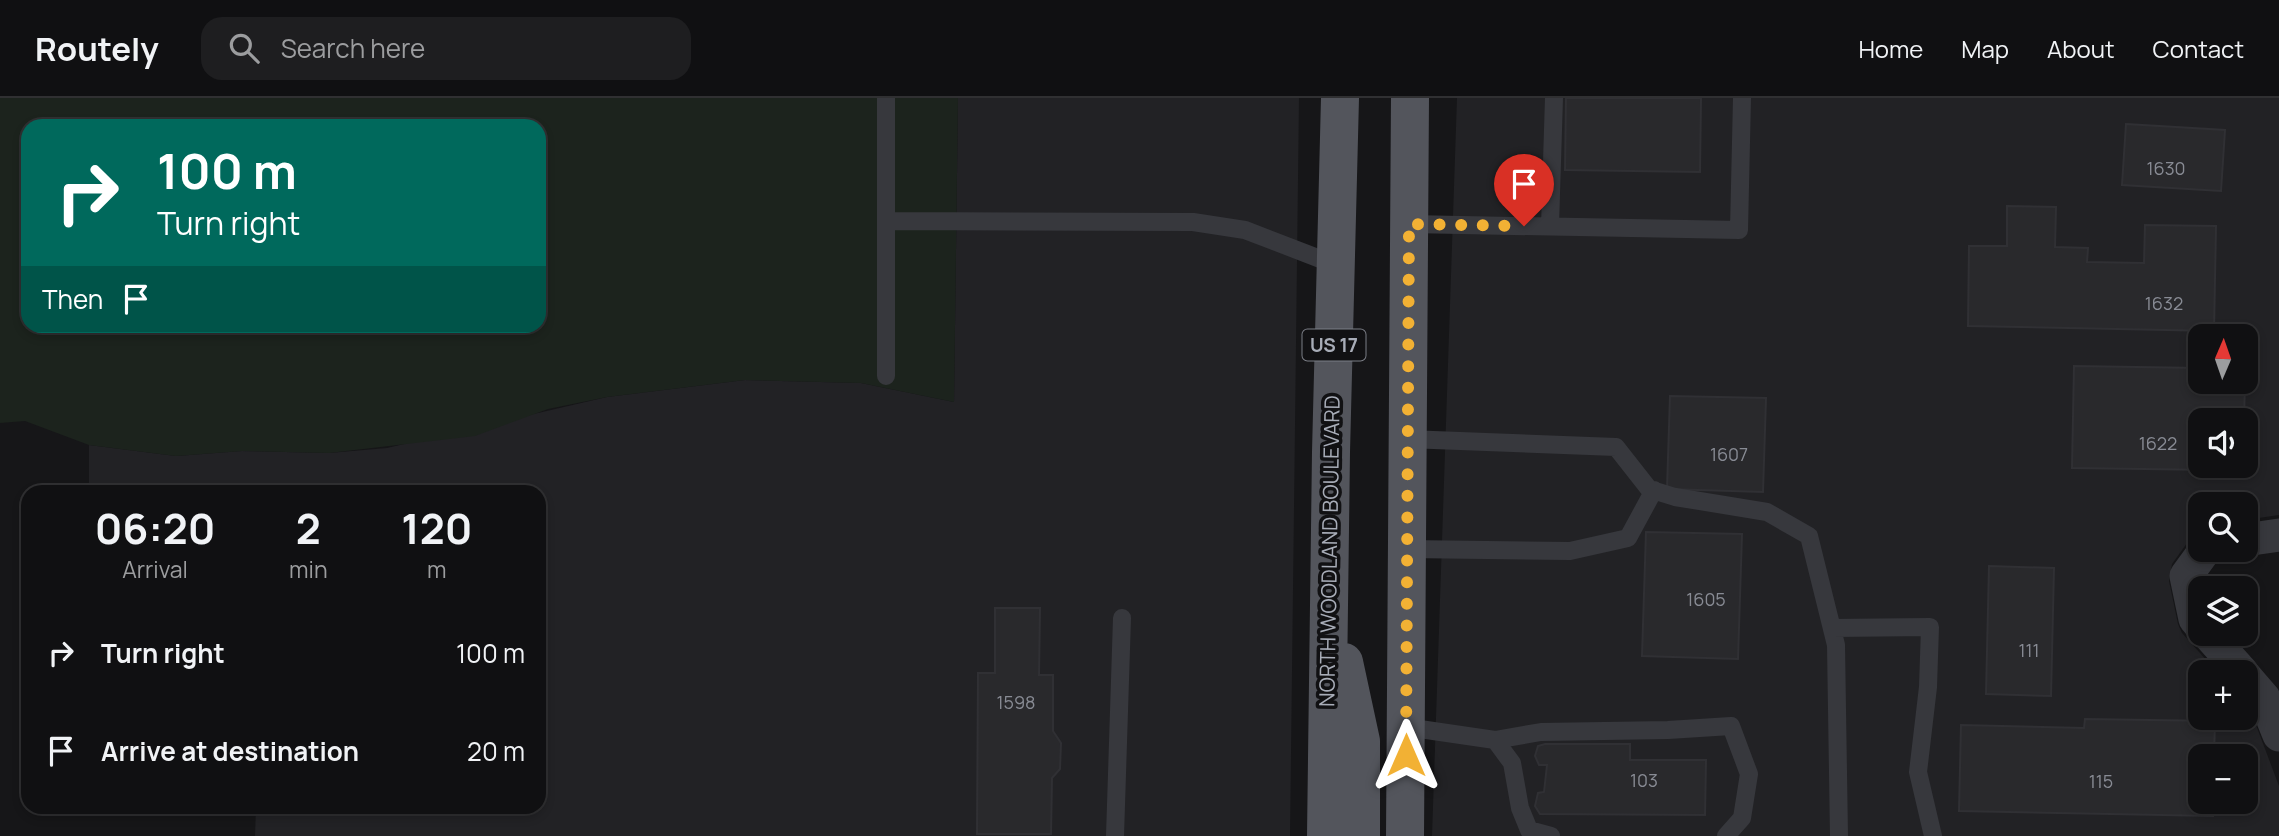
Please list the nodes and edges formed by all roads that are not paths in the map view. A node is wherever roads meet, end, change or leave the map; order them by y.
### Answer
1 (886, 98) edge
2 (1340, 98) edge
3 (1409, 98) edge
4 (1554, 98) edge
5 (1742, 98) edge
6 (887, 221) junction
7 (1409, 224) junction
8 (1550, 226) junction
9 (1336, 265) junction
10 (886, 376) dead end
11 (1407, 439) junction
12 (1654, 490) junction
13 (2279, 535) edge
14 (2258, 538) edge
15 (1406, 549) junction
16 (2196, 562) edge
17 (2188, 586) edge
18 (1329, 592) junction
19 (1122, 618) dead end
20 (1832, 628) junction
21 (2219, 646) edge
22 (2231, 660) edge
23 (2258, 691) edge
24 (1406, 727) junction
25 (2279, 735) edge
26 (1495, 740) junction
27 (1115, 836) edge
28 (1326, 836) edge
29 (1361, 836) edge
30 (1405, 836) edge
31 (1551, 836) edge
32 (1726, 836) edge
33 (1839, 836) edge
34 (1933, 836) edge

1 - 6 lane
2 - 9 main road, NORTH WOODLAND BOULEVARD / US 17
3 - 7 main road
4 - 8 lane
5 - 8 lane
6 - 9 lane
6 - 10 lane
7 - 8 lane
7 - 11 main road
9 - 18 main road, NORTH WOODLAND BOULEVARD / US 17
11 - 12 lane
11 - 15 main road
12 - 15 lane
12 - 20 lane
13 - 14 street
15 - 24 main road
16 - 17 street
18 - 28 main road, NORTH WOODLAND BOULEVARD / US 17
18 - 29 main road
19 - 27 lane
20 - 33 lane
20 - 34 lane
21 - 22 street
23 - 25 street
24 - 26 lane
24 - 30 main road
26 - 31 lane
26 - 32 lane

